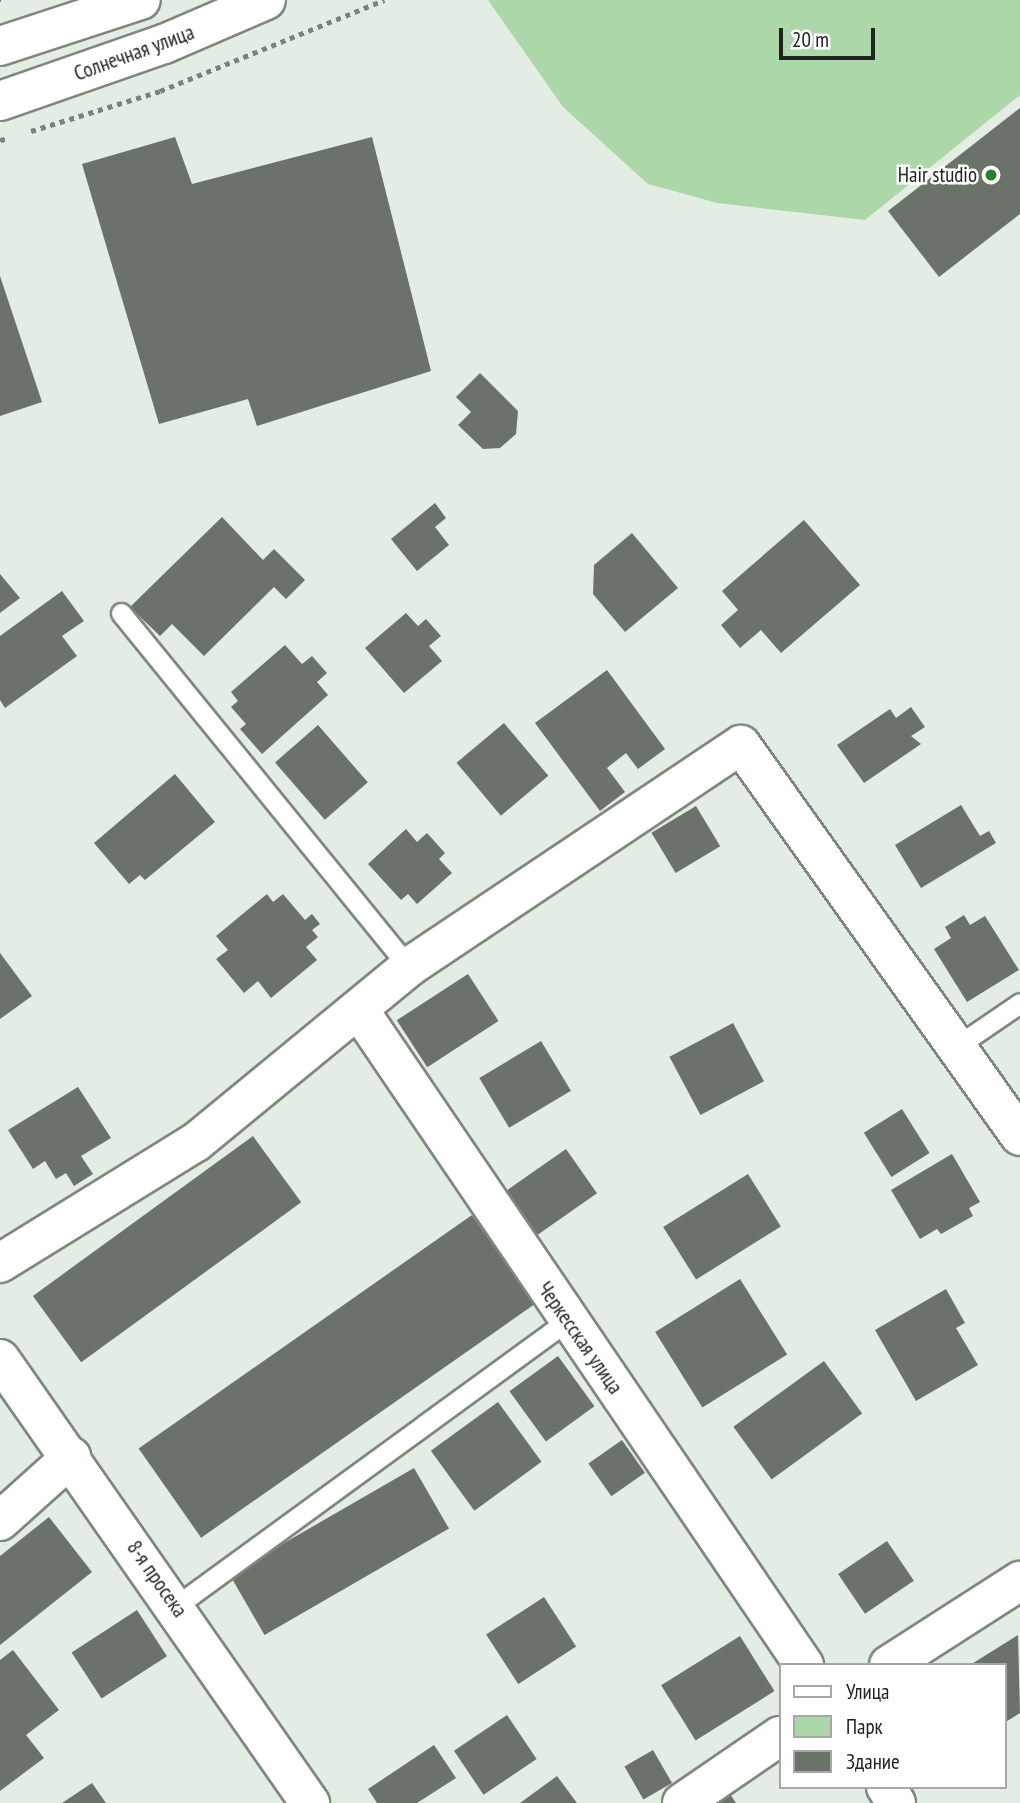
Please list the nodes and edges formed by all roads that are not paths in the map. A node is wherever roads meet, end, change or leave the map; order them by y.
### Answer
1 (142, 0) edge
2 (265, 0) edge
3 (0, 46) edge
4 (0, 102) edge
5 (121, 613) dead end
6 (409, 967) junction
7 (1020, 1003) edge
8 (359, 1010) junction
9 (957, 1046) junction
10 (1020, 1136) edge
11 (0, 1264) edge
12 (567, 1321) junction
13 (0, 1359) edge
14 (71, 1457) junction
15 (0, 1521) edge
16 (1020, 1581) edge
17 (176, 1606) junction
18 (803, 1663) edge
19 (892, 1663) edge
20 (778, 1737) edge
21 (310, 1803) edge
22 (682, 1803) edge

1 - 3 street
2 - 4 street, Солнечная улица
5 - 6 lane
6 - 8 street
6 - 9 street
7 - 9 lane
8 - 11 street
8 - 12 street, Черкесская улица
9 - 10 street
12 - 17 lane
12 - 18 street, Черкесская улица
13 - 14 street, 8-я просека
14 - 15 street
14 - 17 street, 8-я просека
16 - 19 street
17 - 21 street, 8-я просека
20 - 22 street

